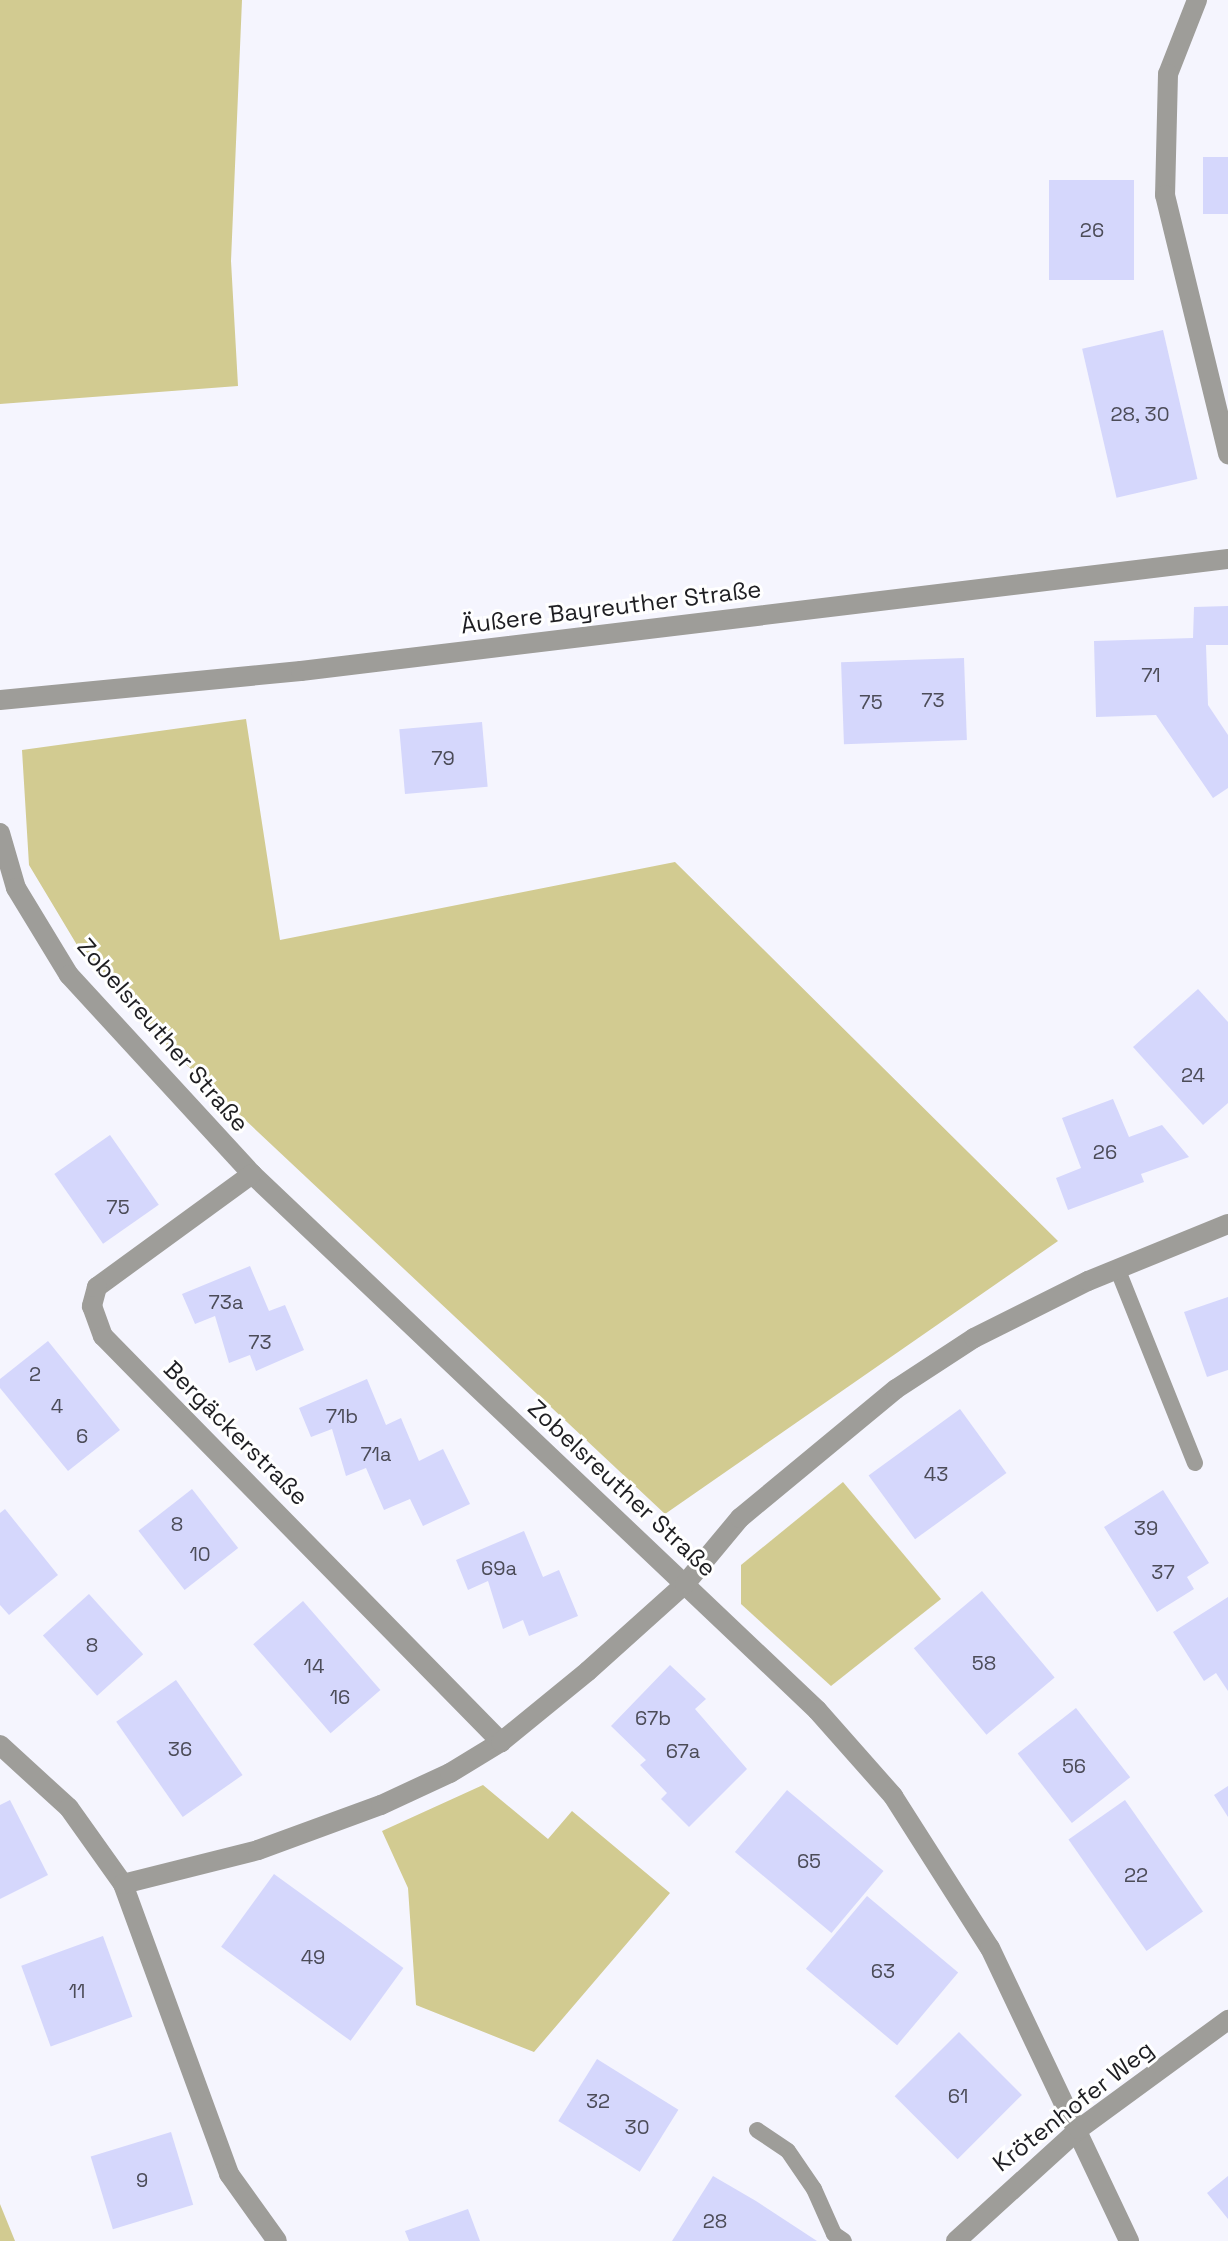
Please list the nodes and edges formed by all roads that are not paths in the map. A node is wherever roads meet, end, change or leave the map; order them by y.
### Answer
1 (1197, 0) edge
2 (1228, 454) edge
3 (1228, 559) edge
4 (0, 700) edge
5 (0, 833) edge
6 (252, 1174) junction
7 (1228, 1224) edge
8 (1117, 1268) junction
9 (1195, 1463) dead end
10 (685, 1584) junction
11 (501, 1742) junction
12 (0, 1745) edge
13 (123, 1884) junction
14 (1228, 2020) edge
15 (1079, 2129) junction
16 (757, 2130) dead end
17 (277, 2241) edge
18 (844, 2241) edge
19 (956, 2241) edge
20 (1129, 2241) edge

1 - 2 street
3 - 4 street, Äußere Bayreuther Straße
5 - 6 street, Zobelsreuther Straße
6 - 10 street, Zobelsreuther Straße
6 - 11 street, Bergäckerstraße
7 - 8 street
8 - 9 lane
8 - 10 street
10 - 11 street
10 - 15 street, Zobelsreuther Straße
11 - 13 street
12 - 13 street
13 - 17 street
14 - 15 street, Krötenhofer Weg
15 - 19 street, Krötenhofer Weg
15 - 20 street, Zobelsreuther Straße
16 - 18 lane

